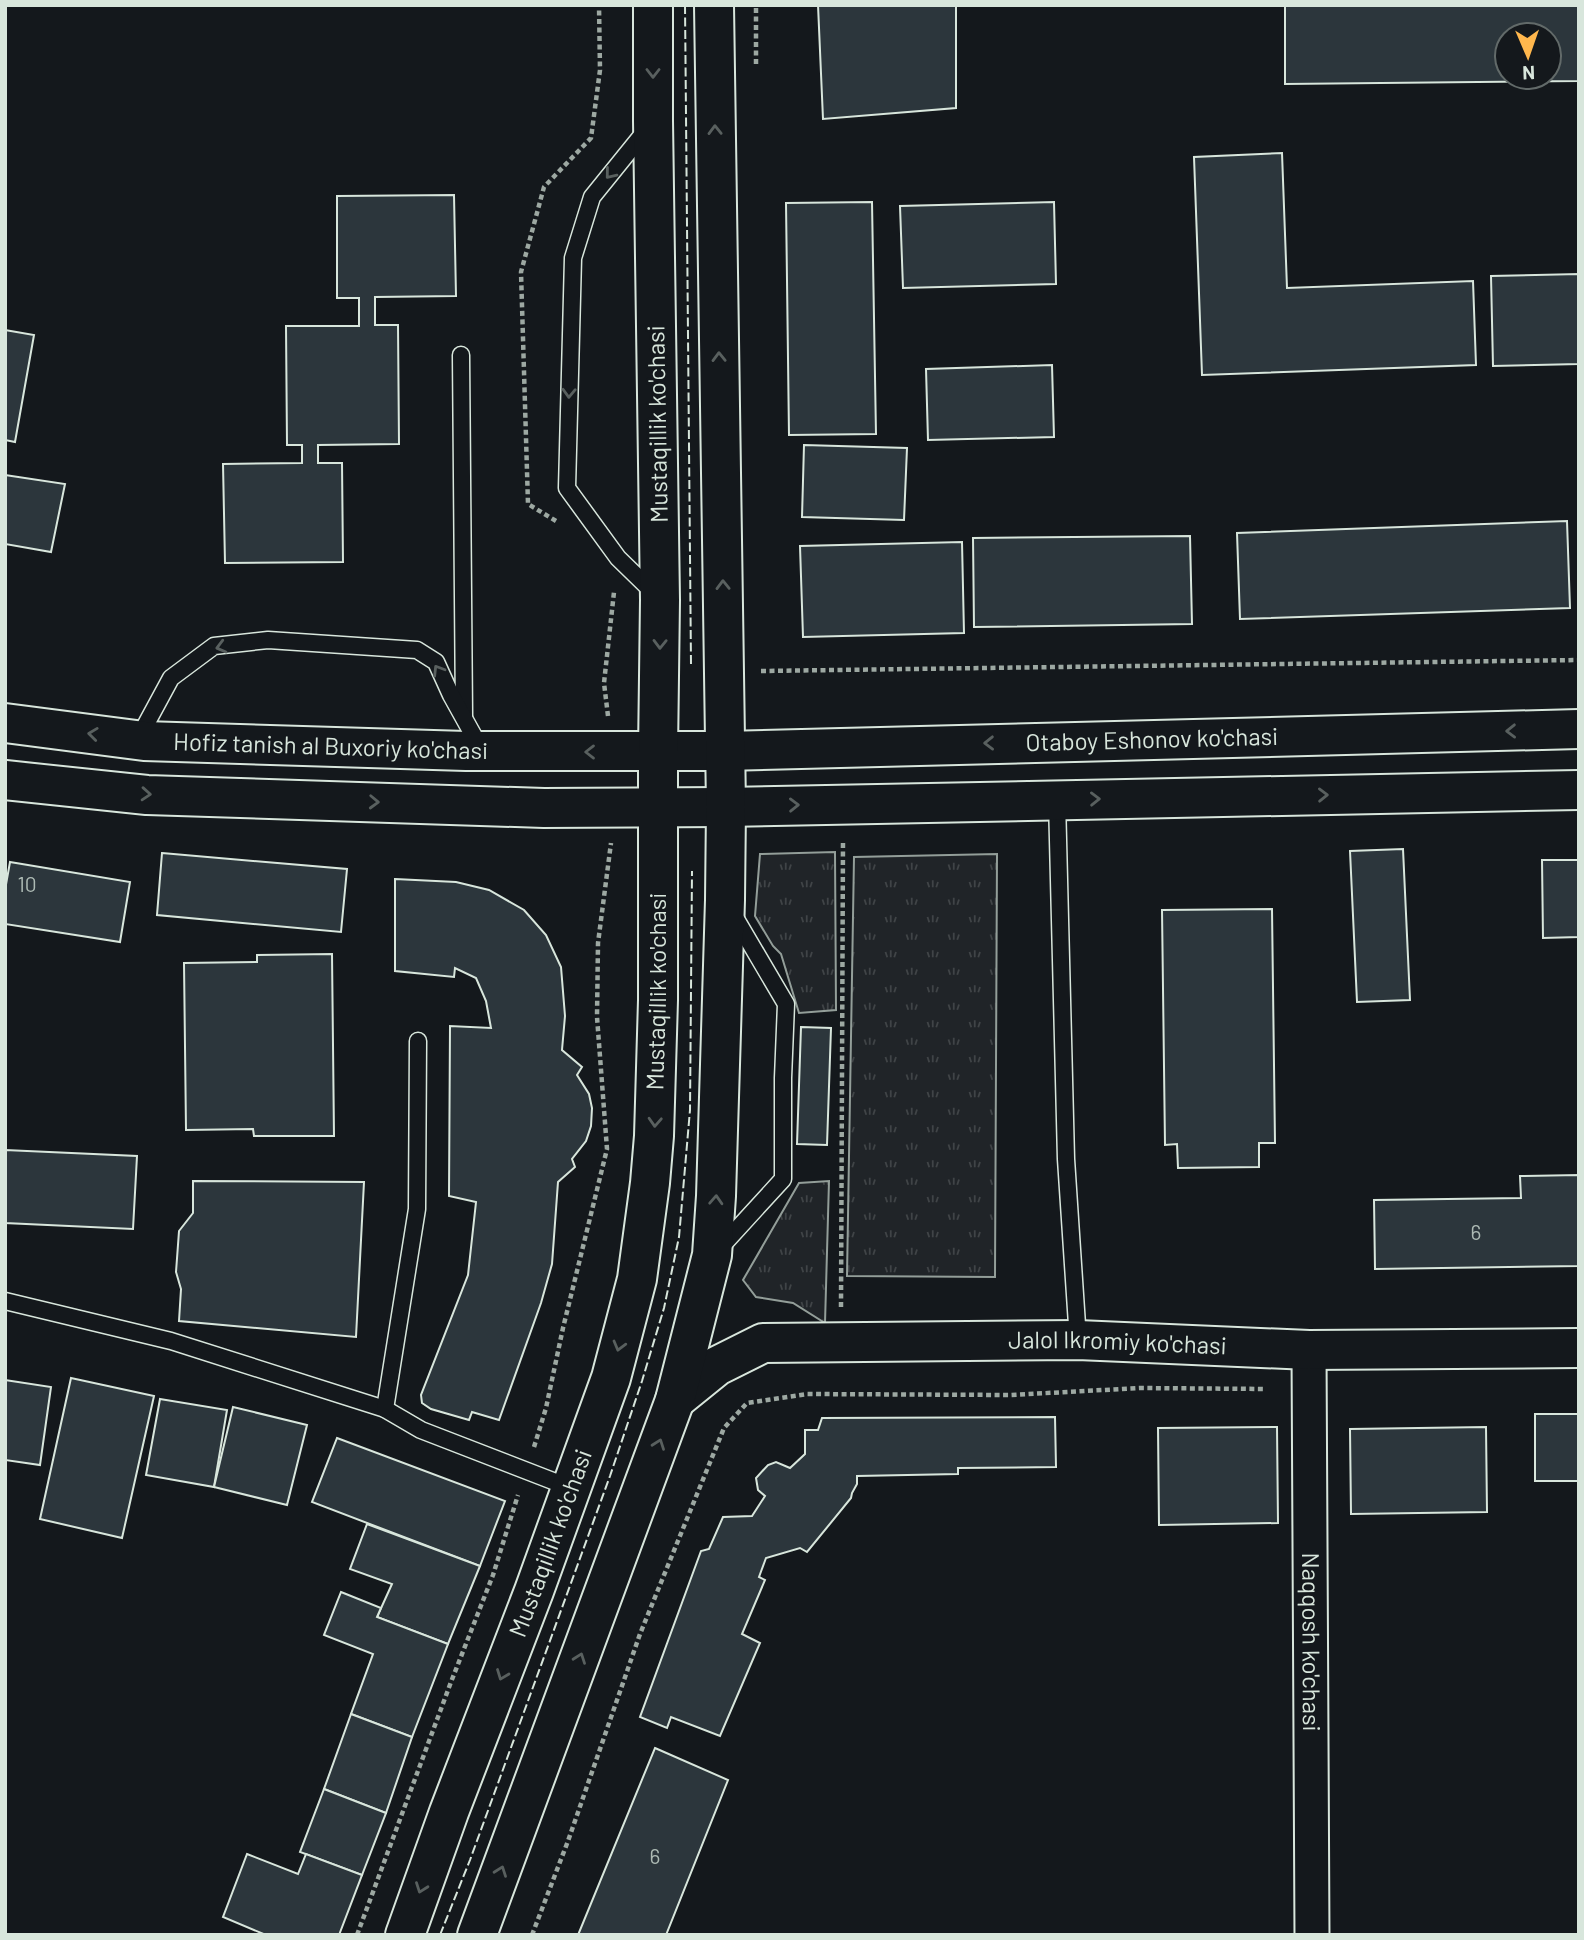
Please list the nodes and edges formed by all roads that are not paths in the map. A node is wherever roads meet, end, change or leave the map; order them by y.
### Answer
1 (653, 5) edge
2 (714, 5) edge
3 (653, 121) junction
4 (461, 355) dead end
5 (660, 600) junction
6 (464, 718) junction
7 (5, 723) edge
8 (1579, 729) edge
9 (137, 740) junction
10 (482, 751) junction
11 (725, 751) junction
12 (658, 752) junction
13 (5, 780) edge
14 (1579, 790) edge
15 (1057, 800) junction
16 (726, 807) junction
17 (658, 808) junction
18 (725, 900) junction
19 (418, 1041) dead end
20 (712, 1255) junction
21 (5, 1301) edge
22 (1078, 1340) junction
23 (1579, 1348) edge
24 (1309, 1350) junction
25 (675, 1400) junction
26 (385, 1409) junction
27 (571, 1488) junction
28 (405, 1935) edge
29 (478, 1935) edge
30 (1312, 1935) edge

1 -> 3 main road, Mustaqillik ko'chasi
11 -> 2 main road
3 - 5 main road, Mustaqillik ko'chasi
3 -> 5 lane
4 - 6 lane
5 -> 12 main road, Mustaqillik ko'chasi
6 -> 9 lane
6 - 10 lane
9 -> 7 main road, Hofiz tanish al Buxoriy ko'chasi
8 -> 11 main road, Otaboy Eshonov ko'chasi
9 - 10 main road, Hofiz tanish al Buxoriy ko'chasi
12 -> 10 main road, Hofiz tanish al Buxoriy ko'chasi
11 - 12 main road, Otaboy Eshonov ko'chasi
11 - 16 main road
12 - 17 main road, Mustaqillik ko'chasi
13 -> 17 main road
15 -> 14 main road
16 -> 15 main road
15 - 22 lane
16 - 17 main road
16 - 18 main road
17 -> 27 main road, Mustaqillik ko'chasi
20 -> 18 main road
18 - 20 lane
19 - 26 lane
20 - 25 main road
21 - 26 lane
22 - 24 main road, Jalol Ikromiy ko'chasi
22 - 25 main road, Jalol Ikromiy ko'chasi
23 - 24 main road, Jalol Ikromiy ko'chasi
24 - 30 street, Naqqosh ko'chasi
29 -> 25 main road
26 - 27 lane
27 -> 28 main road, Mustaqillik ko'chasi

